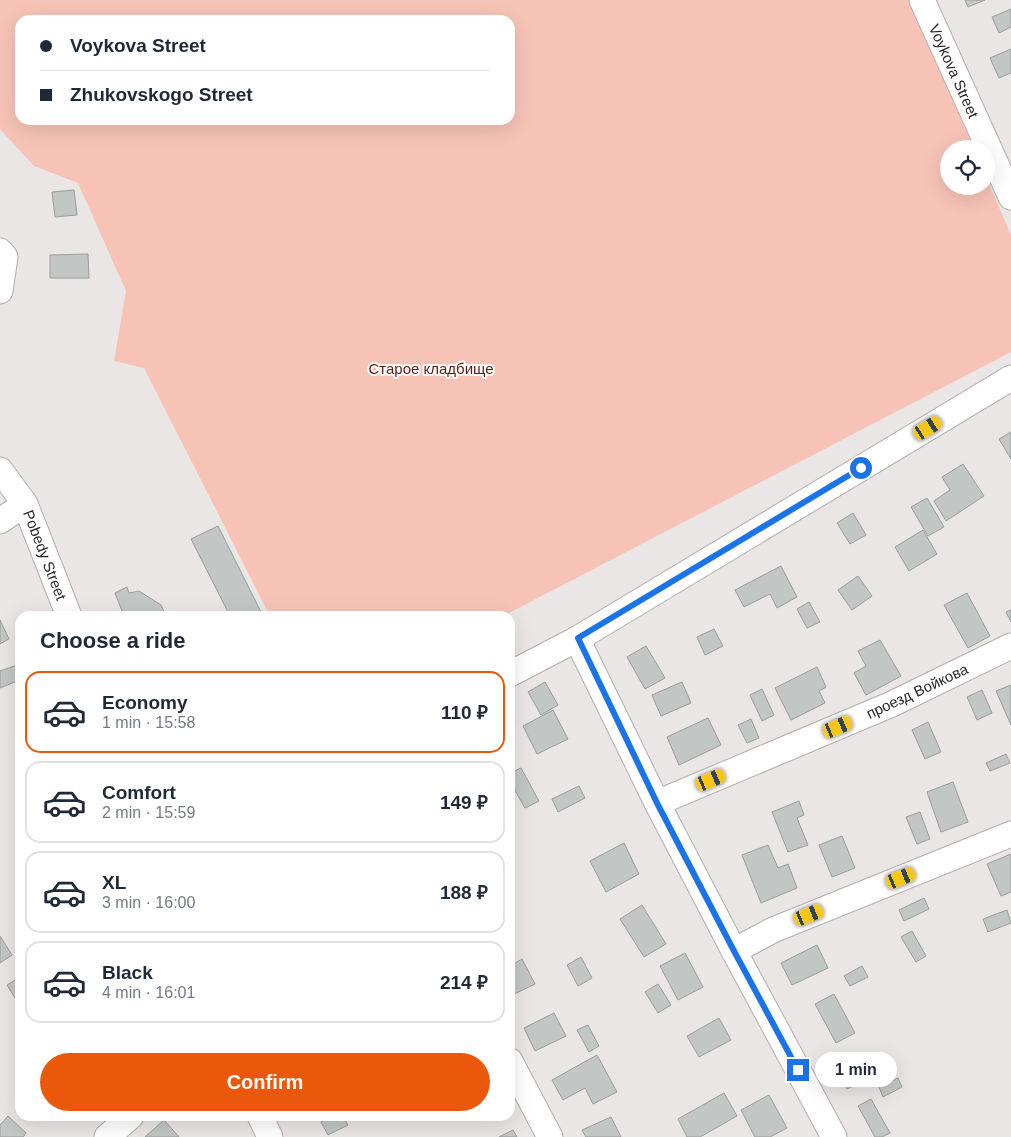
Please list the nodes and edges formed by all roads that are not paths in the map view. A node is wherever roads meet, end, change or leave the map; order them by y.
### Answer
1 (922, 0) edge
2 (1011, 197) edge
3 (0, 252) edge
4 (0, 291) edge
5 (1011, 378) edge
6 (0, 470) edge
7 (25, 504) junction
8 (0, 521) edge
9 (67, 611) edge
10 (578, 638) junction
11 (1011, 646) edge
12 (515, 671) edge
13 (657, 803) junction
14 (1011, 834) edge
15 (734, 951) junction
16 (515, 1070) edge
17 (126, 1121) edge
18 (262, 1121) edge
19 (108, 1137) edge
20 (270, 1137) edge
21 (550, 1137) edge
22 (834, 1137) edge

1 - 2 street, Voykova Street
3 - 4 street
5 - 10 street
6 - 7 street, Pobedy Street
7 - 8 street
7 - 9 street, Pobedy Street
10 - 12 street
10 - 13 street
11 - 13 street, проезд Войкова
13 - 15 street
14 - 15 street
15 - 22 street
16 - 21 street
17 - 19 street
18 - 20 street

